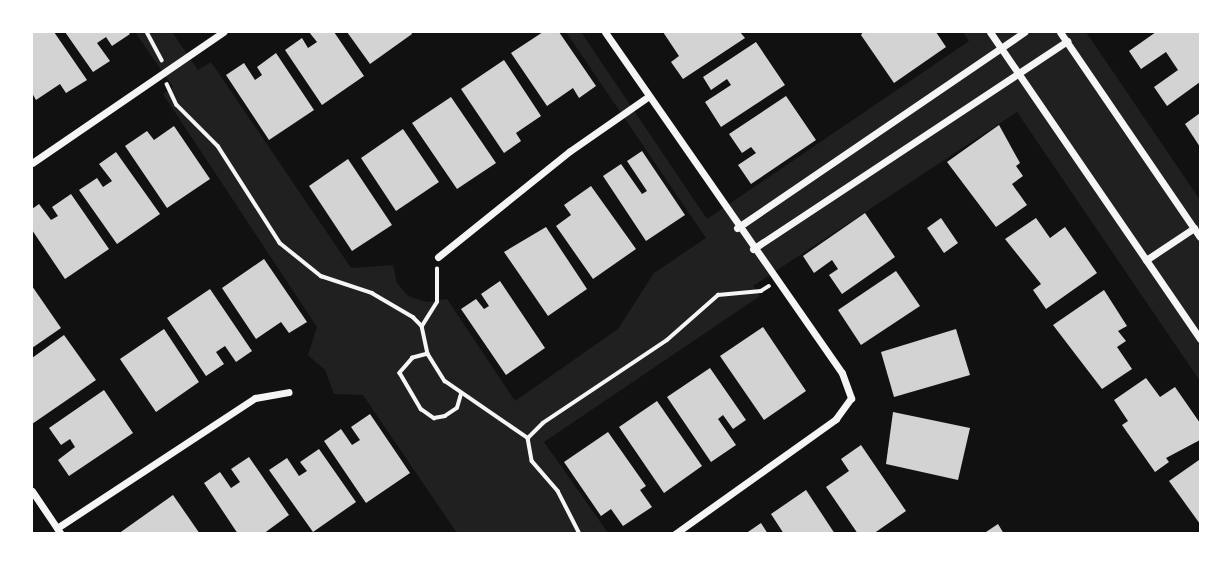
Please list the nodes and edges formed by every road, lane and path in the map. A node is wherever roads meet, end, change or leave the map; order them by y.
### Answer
1 (223, 32) edge
2 (605, 32) edge
3 (990, 32) edge
4 (1024, 32) edge
5 (1060, 32) edge
6 (1067, 41) junction
7 (1001, 47) junction
8 (1018, 73) junction
9 (167, 86) dead end
10 (649, 96) junction
11 (32, 163) edge
12 (737, 228) junction
13 (1194, 228) junction
14 (1200, 237) edge
15 (753, 249) junction
16 (438, 257) joint
17 (1146, 260) junction
18 (776, 281) junction
19 (422, 326) junction
20 (1200, 339) edge
21 (428, 354) junction
22 (288, 392) dead end
23 (461, 394) junction
24 (528, 438) junction
25 (32, 491) edge
26 (59, 531) edge
27 (580, 534) edge
28 (675, 534) edge

1 - 11 street
2 - 10 street
3 - 7 street
4 - 7 street
5 - 6 street
6 - 8 street
6 - 13 street
7 - 8 street
7 - 12 street
8 - 15 street
8 - 17 street
9 - 19 path
10 - 12 street
10 - 16 street
12 - 15 street
13 - 14 street
13 - 17 street
15 - 18 street
16 - 19 path
17 - 20 street
18 - 24 path
18 - 28 street
19 - 21 path
21 - 23 path
21 - 23 path
22 - 26 street
23 - 24 path
24 - 27 path
25 - 26 street

